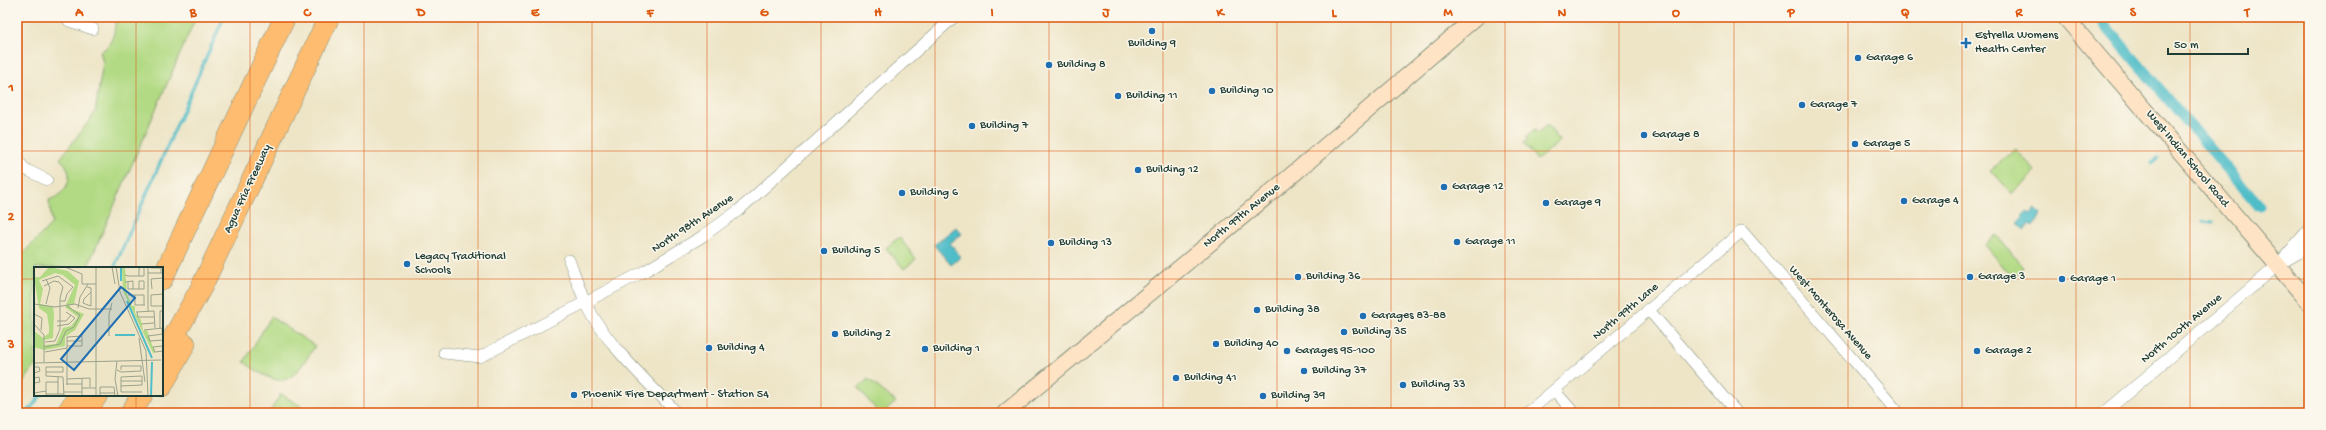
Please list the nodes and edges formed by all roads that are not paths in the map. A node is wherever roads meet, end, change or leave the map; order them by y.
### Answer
1 (66, 17) edge
2 (285, 17) edge
3 (329, 17) edge
4 (954, 17) edge
5 (1476, 17) edge
6 (2065, 17) edge
7 (93, 29) dead end
8 (17, 160) edge
9 (218, 160) junction
10 (47, 180) dead end
11 (250, 186) junction
12 (2309, 229) edge
13 (1742, 231) joint
14 (2309, 247) edge
15 (569, 260) dead end
16 (2278, 265) junction
17 (153, 267) edge
18 (163, 278) edge
19 (586, 302) junction
20 (2309, 302) edge
21 (1648, 309) junction
22 (444, 353) dead end
23 (163, 356) edge
24 (163, 384) edge
25 (1554, 390) junction
26 (78, 396) edge
27 (95, 396) edge
28 (141, 396) edge
29 (156, 396) edge
30 (67, 413) edge
31 (86, 413) edge
32 (131, 413) edge
33 (147, 413) edge
34 (677, 413) edge
35 (1005, 413) edge
36 (1527, 413) edge
37 (1574, 413) edge
38 (1737, 413) edge
39 (1898, 413) edge
40 (2104, 413) edge

1 - 7 street
2 - 9 highway
3 - 11 highway, Agua Fria Freeway
4 - 19 street, North 98th Avenue
5 - 35 main road, North 99th Avenue
6 - 16 main road, West Indian School Road
8 - 10 street
9 - 17 highway
9 - 18 highway
11 - 23 highway, Agua Fria Freeway
11 - 24 highway
12 - 16 street
13 - 21 street, North 99th Lane
13 - 39 street, West Monterosa Avenue
14 - 16 street
15 - 19 street
16 - 20 main road, West Indian School Road
16 - 40 street, North 100th Avenue
19 - 22 street, North 98th Avenue
19 - 34 street
21 - 25 street, North 99th Lane
21 - 38 street
25 - 36 street, North 99th Lane
25 - 37 street
26 - 30 highway
27 - 31 highway
28 - 32 highway
29 - 33 highway

